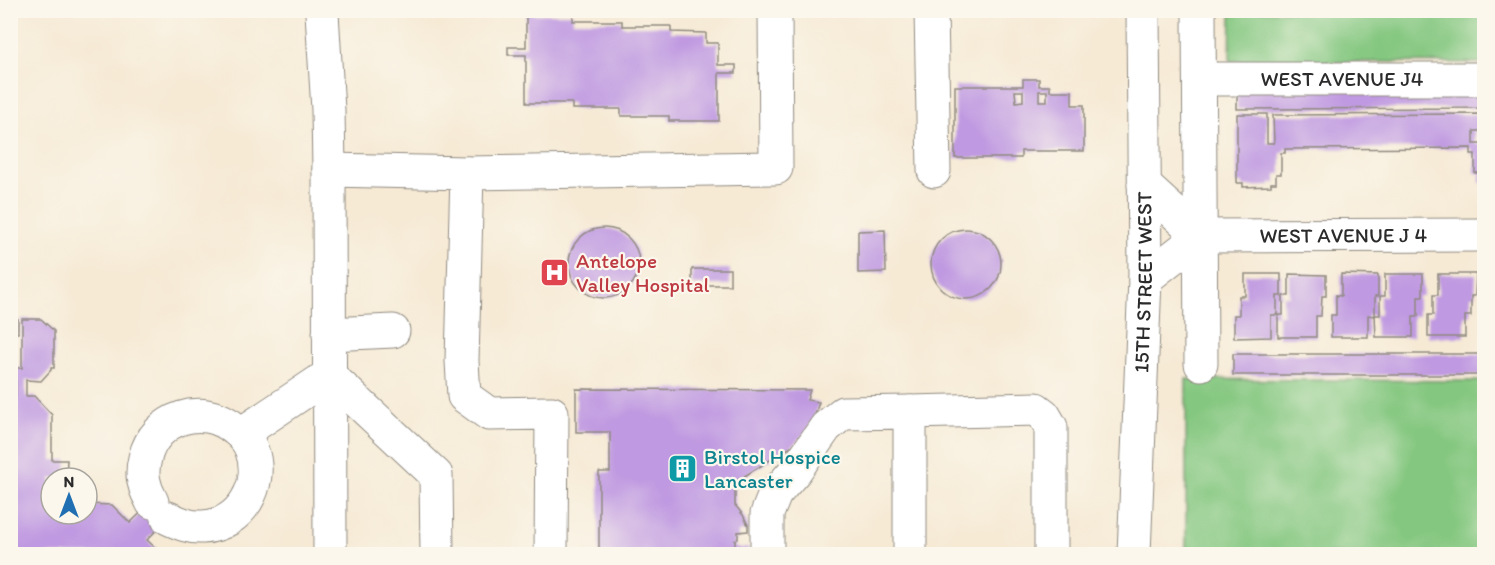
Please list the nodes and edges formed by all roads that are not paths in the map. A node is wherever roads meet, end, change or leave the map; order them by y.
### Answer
1 (775, 10) edge
2 (931, 10) edge
3 (1143, 10) edge
4 (1199, 10) edge
5 (324, 11) edge
6 (1200, 79) junction
7 (1485, 79) edge
8 (329, 170) junction
9 (934, 171) dead end
10 (467, 173) junction
11 (1144, 185) junction
12 (1485, 234) edge
13 (1200, 236) junction
14 (1145, 279) junction
15 (393, 331) dead end
16 (329, 334) junction
17 (1201, 364) dead end
18 (329, 375) junction
19 (910, 412) junction
20 (241, 434) junction
21 (330, 555) edge
22 (437, 555) edge
23 (551, 555) edge
24 (767, 555) edge
25 (910, 555) edge
26 (1051, 555) edge
27 (1134, 555) edge

1 - 10 street
2 - 9 street
3 - 11 street, 15TH STREET WEST
4 - 6 street
5 - 8 street
6 - 7 street, WEST AVENUE J4
6 - 13 street
8 - 10 street
8 - 16 street
10 - 23 street
11 - 13 street
11 - 14 street, 15TH STREET WEST
12 - 13 street, WEST AVENUE J 4
13 - 14 street
13 - 17 street
14 - 27 street, 15TH STREET WEST
15 - 16 street
16 - 18 street
18 - 20 street
18 - 21 street
18 - 22 street
19 - 24 street
19 - 25 street
19 - 26 street
20 - 20 street

